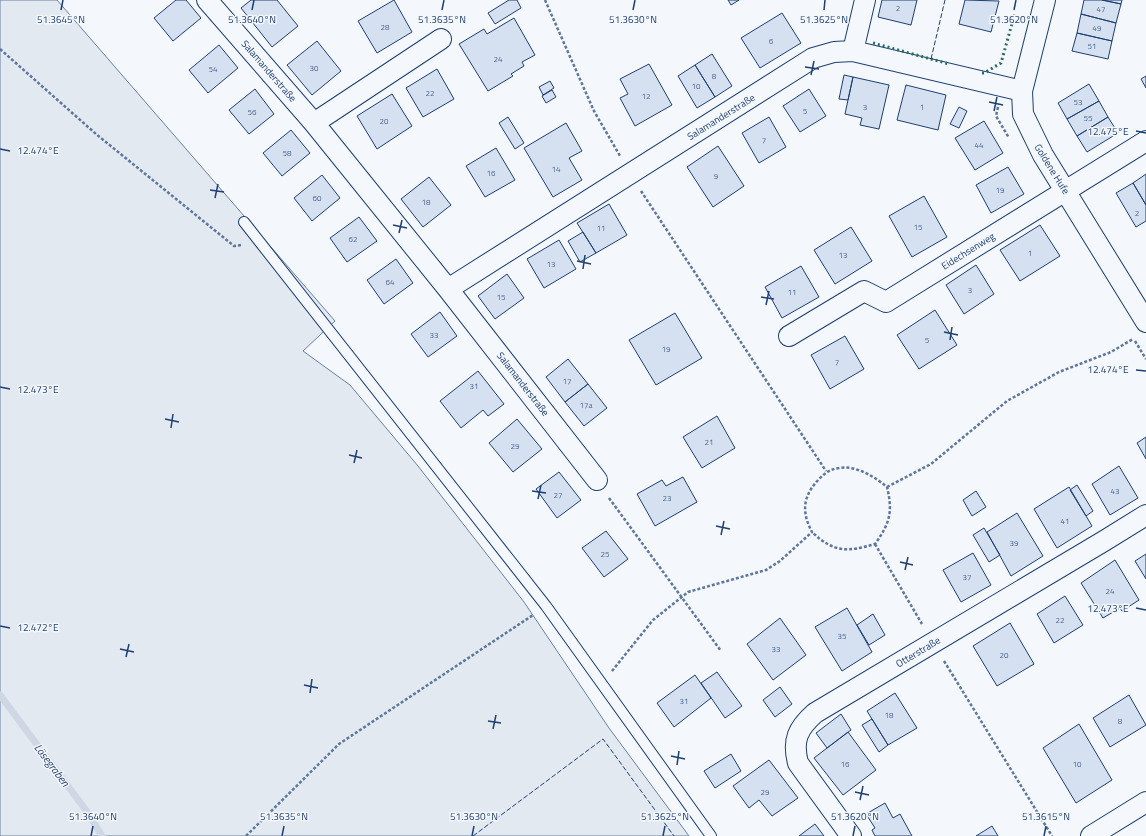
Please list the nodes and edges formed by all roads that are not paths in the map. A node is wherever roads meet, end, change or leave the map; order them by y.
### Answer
1 (207, 0) edge
2 (865, 0) edge
3 (1044, 0) edge
4 (441, 39) dead end
5 (853, 51) junction
6 (1022, 91) junction
7 (314, 124) junction
8 (1146, 141) edge
9 (1066, 191) junction
10 (244, 222) dead end
11 (448, 289) junction
12 (1146, 322) edge
13 (789, 336) dead end
14 (597, 480) road end
15 (1146, 514) edge
16 (1146, 802) edge
17 (711, 836) edge
18 (851, 836) edge
19 (1091, 836) edge

1 - 7 street, Salamanderstraße
2 - 5 street
3 - 6 street, Goldene Hufe
4 - 7 street
5 - 6 street, Salamanderstraße
5 - 11 street, Salamanderstraße
6 - 9 street, Goldene Hufe
7 - 11 street, Salamanderstraße
8 - 9 street, Eidechsenweg
9 - 12 street, Goldene Hufe
9 - 13 street, Eidechsenweg
10 - 17 lane
11 - 14 street, Salamanderstraße
15 - 18 street, Otterstraße
16 - 19 street

